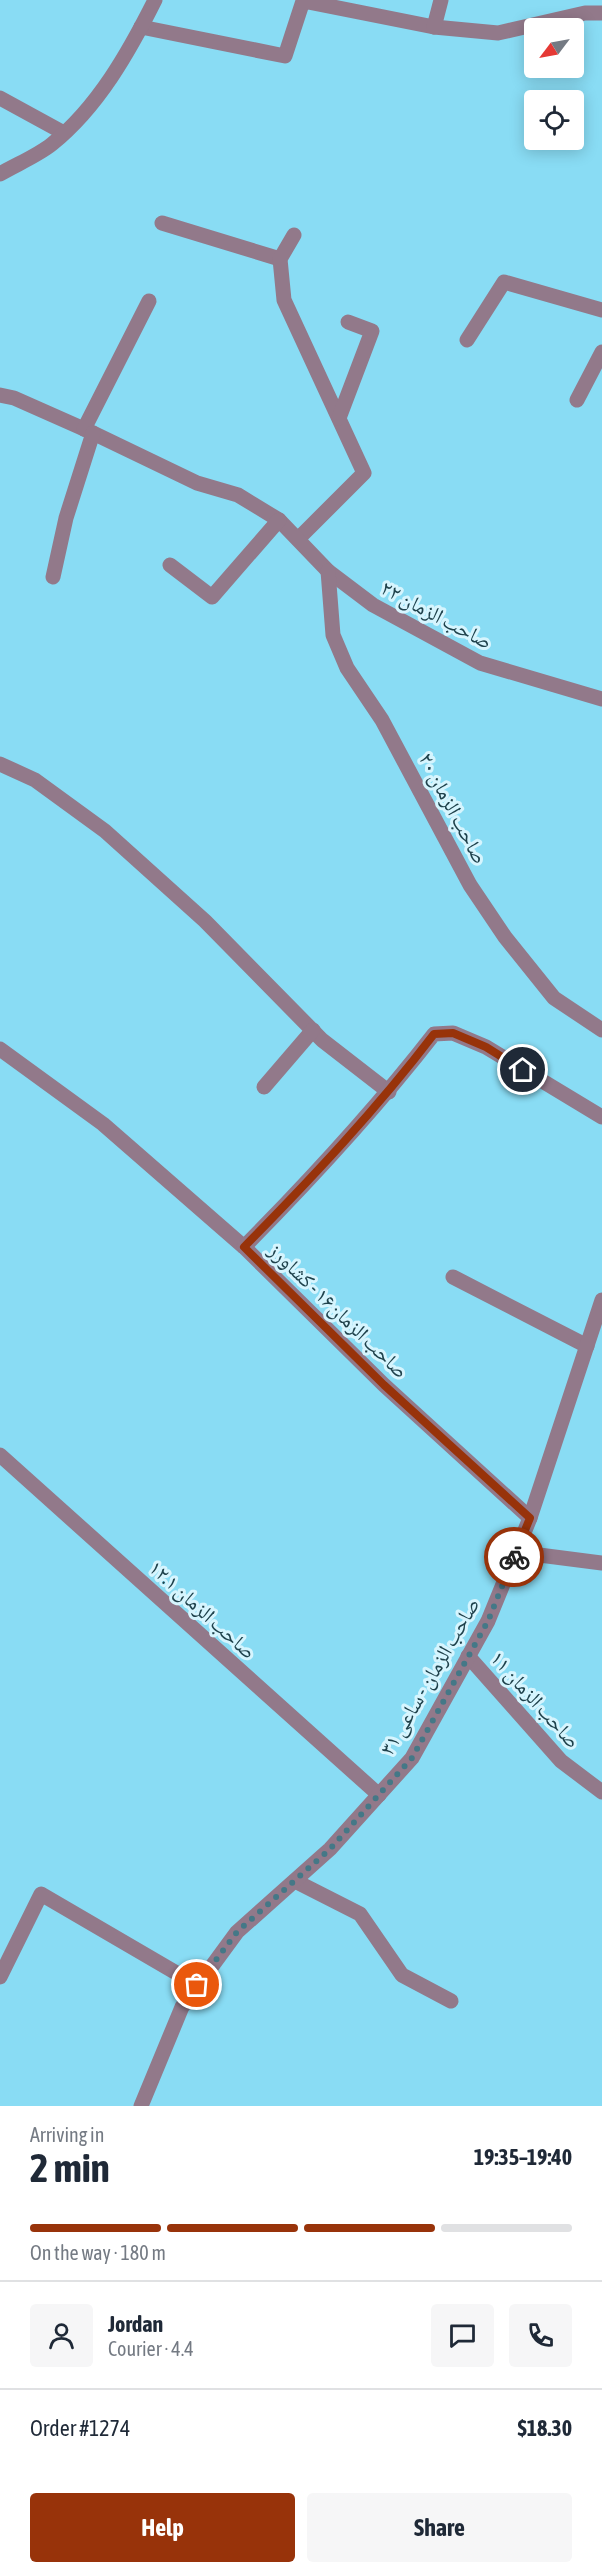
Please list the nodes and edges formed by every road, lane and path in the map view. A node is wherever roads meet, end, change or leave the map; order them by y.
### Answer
1 (155, 0) edge
2 (441, 0) edge
3 (335, 4) edge
4 (602, 13) edge
5 (141, 27) junction
6 (434, 27) junction
7 (0, 98) edge
8 (64, 133) junction
9 (0, 174) edge
10 (162, 223) dead end
11 (294, 235) dead end
12 (280, 259) junction
13 (149, 300) dead end
14 (602, 310) edge
15 (348, 322) dead end
16 (467, 340) dead end
17 (602, 352) edge
18 (0, 395) edge
19 (577, 400) dead end
20 (339, 418) junction
21 (88, 431) junction
22 (279, 520) junction
23 (298, 539) junction
24 (170, 565) dead end
25 (328, 571) junction
26 (53, 578) dead end
27 (602, 699) edge
28 (0, 764) edge
29 (313, 1030) junction
30 (602, 1030) edge
31 (0, 1049) edge
32 (264, 1087) dead end
33 (389, 1092) junction
34 (602, 1117) edge
35 (244, 1247) junction
36 (453, 1277) dead end
37 (602, 1299) edge
38 (586, 1347) junction
39 (0, 1455) edge
40 (530, 1518) junction
41 (516, 1552) junction
42 (602, 1563) edge
43 (468, 1656) junction
44 (602, 1792) edge
45 (379, 1795) junction
46 (295, 1881) junction
47 (0, 1977) edge
48 (197, 1985) junction
49 (451, 2001) dead end
50 (141, 2106) edge

1 - 5 street
2 - 6 street
3 - 5 street
3 - 6 street
4 - 6 street
5 - 8 street
7 - 8 street
8 - 9 street
10 - 12 street
11 - 12 street
12 - 20 street
13 - 21 street
14 - 16 street
15 - 20 street
17 - 19 street
18 - 21 street, صاحب الزمان ۲۲
20 - 23 street
21 - 22 street, صاحب الزمان ۲۲
21 - 26 street
22 - 23 street, صاحب الزمان ۲۲
22 - 24 street
23 - 25 street, صاحب الزمان ۲۲
25 - 27 street, صاحب الزمان ۲۲
25 - 30 street, صاحب الزمان ۲۰
28 - 29 street
29 - 32 street
29 - 33 street
31 - 35 street, صاحب الزمان۱۶ - کشاورز
33 - 34 street
33 - 35 street
35 - 40 street, صاحب الزمان۱۶ - کشاورز
36 - 38 street
37 - 38 street, صاحب الزمان - ساعی ۳۱
38 - 40 street, صاحب الزمان - ساعی ۳۱
39 - 45 street, صاحب الزمان ۱۲.۱
40 - 41 street, صاحب الزمان - ساعی ۳۱
41 - 42 street
41 - 43 street, صاحب الزمان - ساعی ۳۱
43 - 44 street, صاحب الزمان ۱۱
43 - 45 street, صاحب الزمان - ساعی ۳۱
45 - 46 street, صاحب الزمان - ساعی ۳۱
46 - 48 street, صاحب الزمان - ساعی ۳۱
46 - 49 street
47 - 48 street
48 - 50 street, صاحب الزمان - ساعی ۳۱

